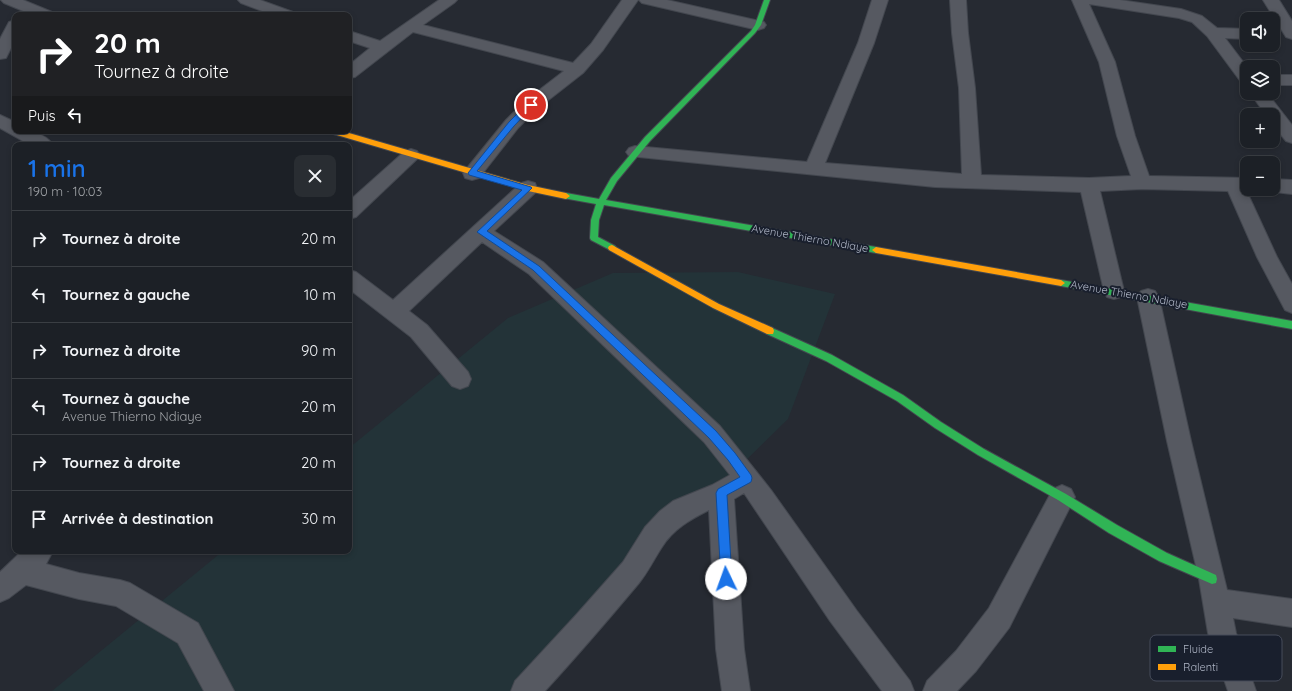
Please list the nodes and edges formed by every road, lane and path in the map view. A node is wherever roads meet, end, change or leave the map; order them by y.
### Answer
1 (9, 0) edge
2 (246, 0) edge
3 (447, 0) edge
4 (630, 0) edge
5 (647, 0) edge
6 (767, 0) edge
7 (880, 0) edge
8 (958, 0) edge
9 (1080, 0) edge
10 (1091, 0) edge
11 (1271, 0) edge
12 (1146, 5) edge
13 (22, 10) edge
14 (32, 12) edge
15 (280, 12) edge
16 (758, 25) junction
17 (411, 27) junction
18 (12, 31) edge
19 (1213, 33) junction
20 (1240, 34) edge
21 (1280, 35) edge
22 (1292, 35) edge
23 (352, 37) edge
24 (382, 47) junction
25 (0, 54) edge
26 (577, 69) junction
27 (1240, 69) edge
28 (352, 72) edge
29 (1280, 80) edge
30 (1292, 80) edge
31 (1264, 100) edge
32 (0, 121) edge
33 (12, 127) edge
34 (24, 134) edge
35 (343, 134) edge
36 (1292, 136) edge
37 (38, 142) edge
38 (635, 152) junction
39 (411, 155) junction
40 (814, 169) junction
41 (472, 173) junction
42 (972, 180) junction
43 (1142, 182) junction
44 (1089, 185) junction
45 (1240, 185) edge
46 (1280, 186) edge
47 (1292, 187) edge
48 (528, 188) junction
49 (1245, 196) edge
50 (601, 203) junction
51 (352, 209) edge
52 (481, 232) junction
53 (352, 281) edge
54 (1114, 291) junction
55 (1148, 298) junction
56 (1292, 304) edge
57 (394, 312) junction
58 (1292, 324) edge
59 (460, 379) dead end
60 (747, 478) junction
61 (721, 493) junction
62 (1062, 497) junction
63 (37, 554) edge
64 (22, 571) junction
65 (0, 589) edge
66 (1214, 591) junction
67 (1292, 613) edge
68 (1223, 635) edge
69 (1239, 681) edge
70 (220, 691) edge
71 (525, 691) edge
72 (736, 691) edge
73 (900, 691) edge
74 (937, 691) edge
75 (1242, 691) edge

1 - 13 street
2 - 15 street
3 - 17 street
4 - 26 street
5 - 16 street
6 - 16 street
7 - 40 street
8 - 42 street
9 - 43 street
10 - 12 street
11 - 22 street
12 - 19 street
13 - 14 street
16 - 38 street
17 - 24 street
17 - 26 street
18 - 25 street
19 - 20 street
19 - 27 street
21 - 22 street
23 - 24 street
24 - 28 street
26 - 41 street
29 - 30 street
31 - 36 street
32 - 33 street
34 - 37 street
35 - 39 street, Avenue Thierno Ndiaye
38 - 40 street
38 - 50 street
39 - 41 street, Avenue Thierno Ndiaye
39 - 51 street
40 - 42 street
41 - 48 street, Avenue Thierno Ndiaye
42 - 44 street
43 - 44 street
43 - 45 street
44 - 54 street
46 - 47 street
48 - 50 street, Avenue Thierno Ndiaye
48 - 52 street
49 - 56 street
50 - 54 street, Avenue Thierno Ndiaye
50 - 62 street
52 - 57 street
52 - 60 street
53 - 57 street
54 - 55 street, Avenue Thierno Ndiaye
55 - 58 street, Avenue Thierno Ndiaye
55 - 66 street
57 - 59 street
60 - 61 street
60 - 73 street
61 - 71 street
61 - 72 street
62 - 66 street
62 - 74 street
63 - 64 street
64 - 65 street
64 - 70 street
66 - 67 street
66 - 68 street
69 - 75 street

